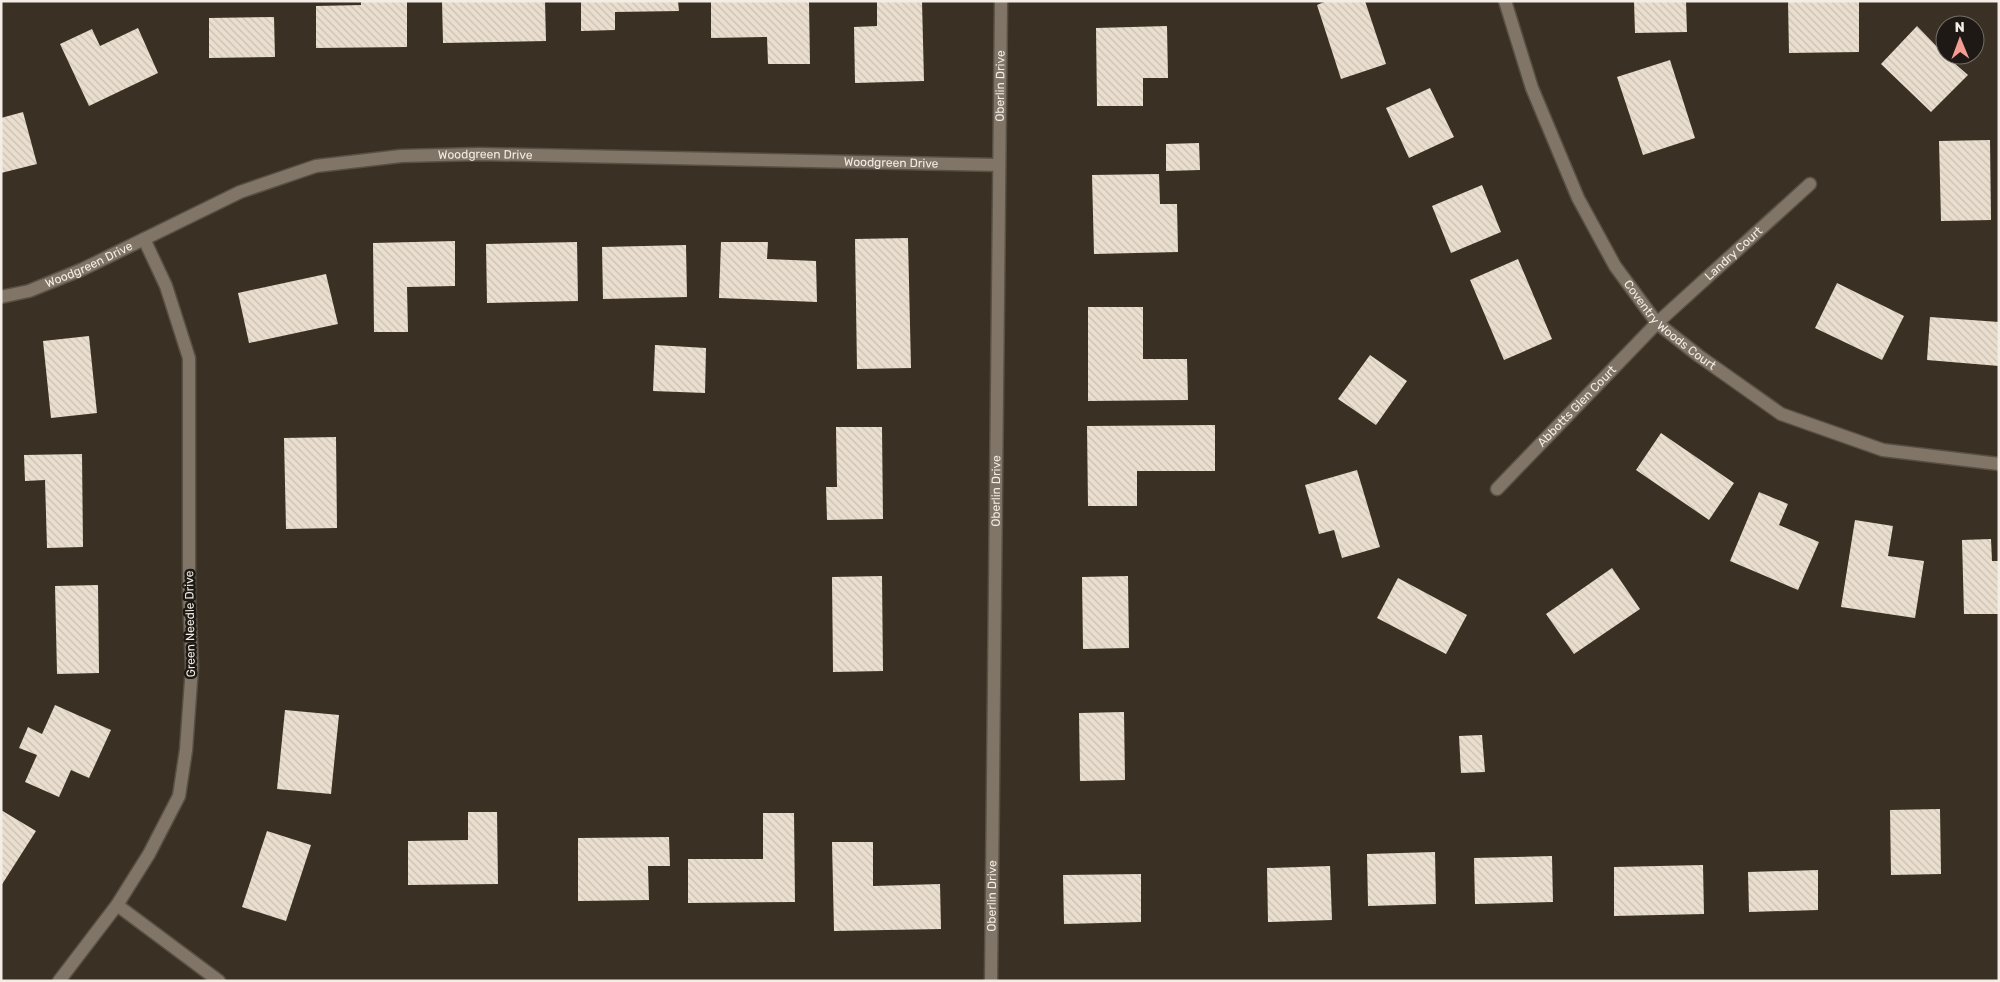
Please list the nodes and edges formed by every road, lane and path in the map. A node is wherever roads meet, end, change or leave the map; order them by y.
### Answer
1 (1001, 1) edge
2 (1505, 1) edge
3 (999, 165) junction
4 (1810, 184) dead end
5 (144, 240) junction
6 (1, 297) edge
7 (1657, 323) junction
8 (1999, 464) edge
9 (1497, 489) dead end
10 (117, 905) junction
11 (59, 981) edge
12 (219, 981) edge
13 (991, 981) edge

1 - 3 street, Oberlin Drive
2 - 7 street, Coventry Woods Court
3 - 5 street, Woodgreen Drive
3 - 13 street, Oberlin Drive
4 - 7 street, Landry Court
5 - 6 street, Woodgreen Drive
5 - 10 street, Green Needle Drive
7 - 8 street, Coventry Woods Court
7 - 9 street, Abbotts Glen Court
10 - 11 street, Green Needle Drive
10 - 12 street

